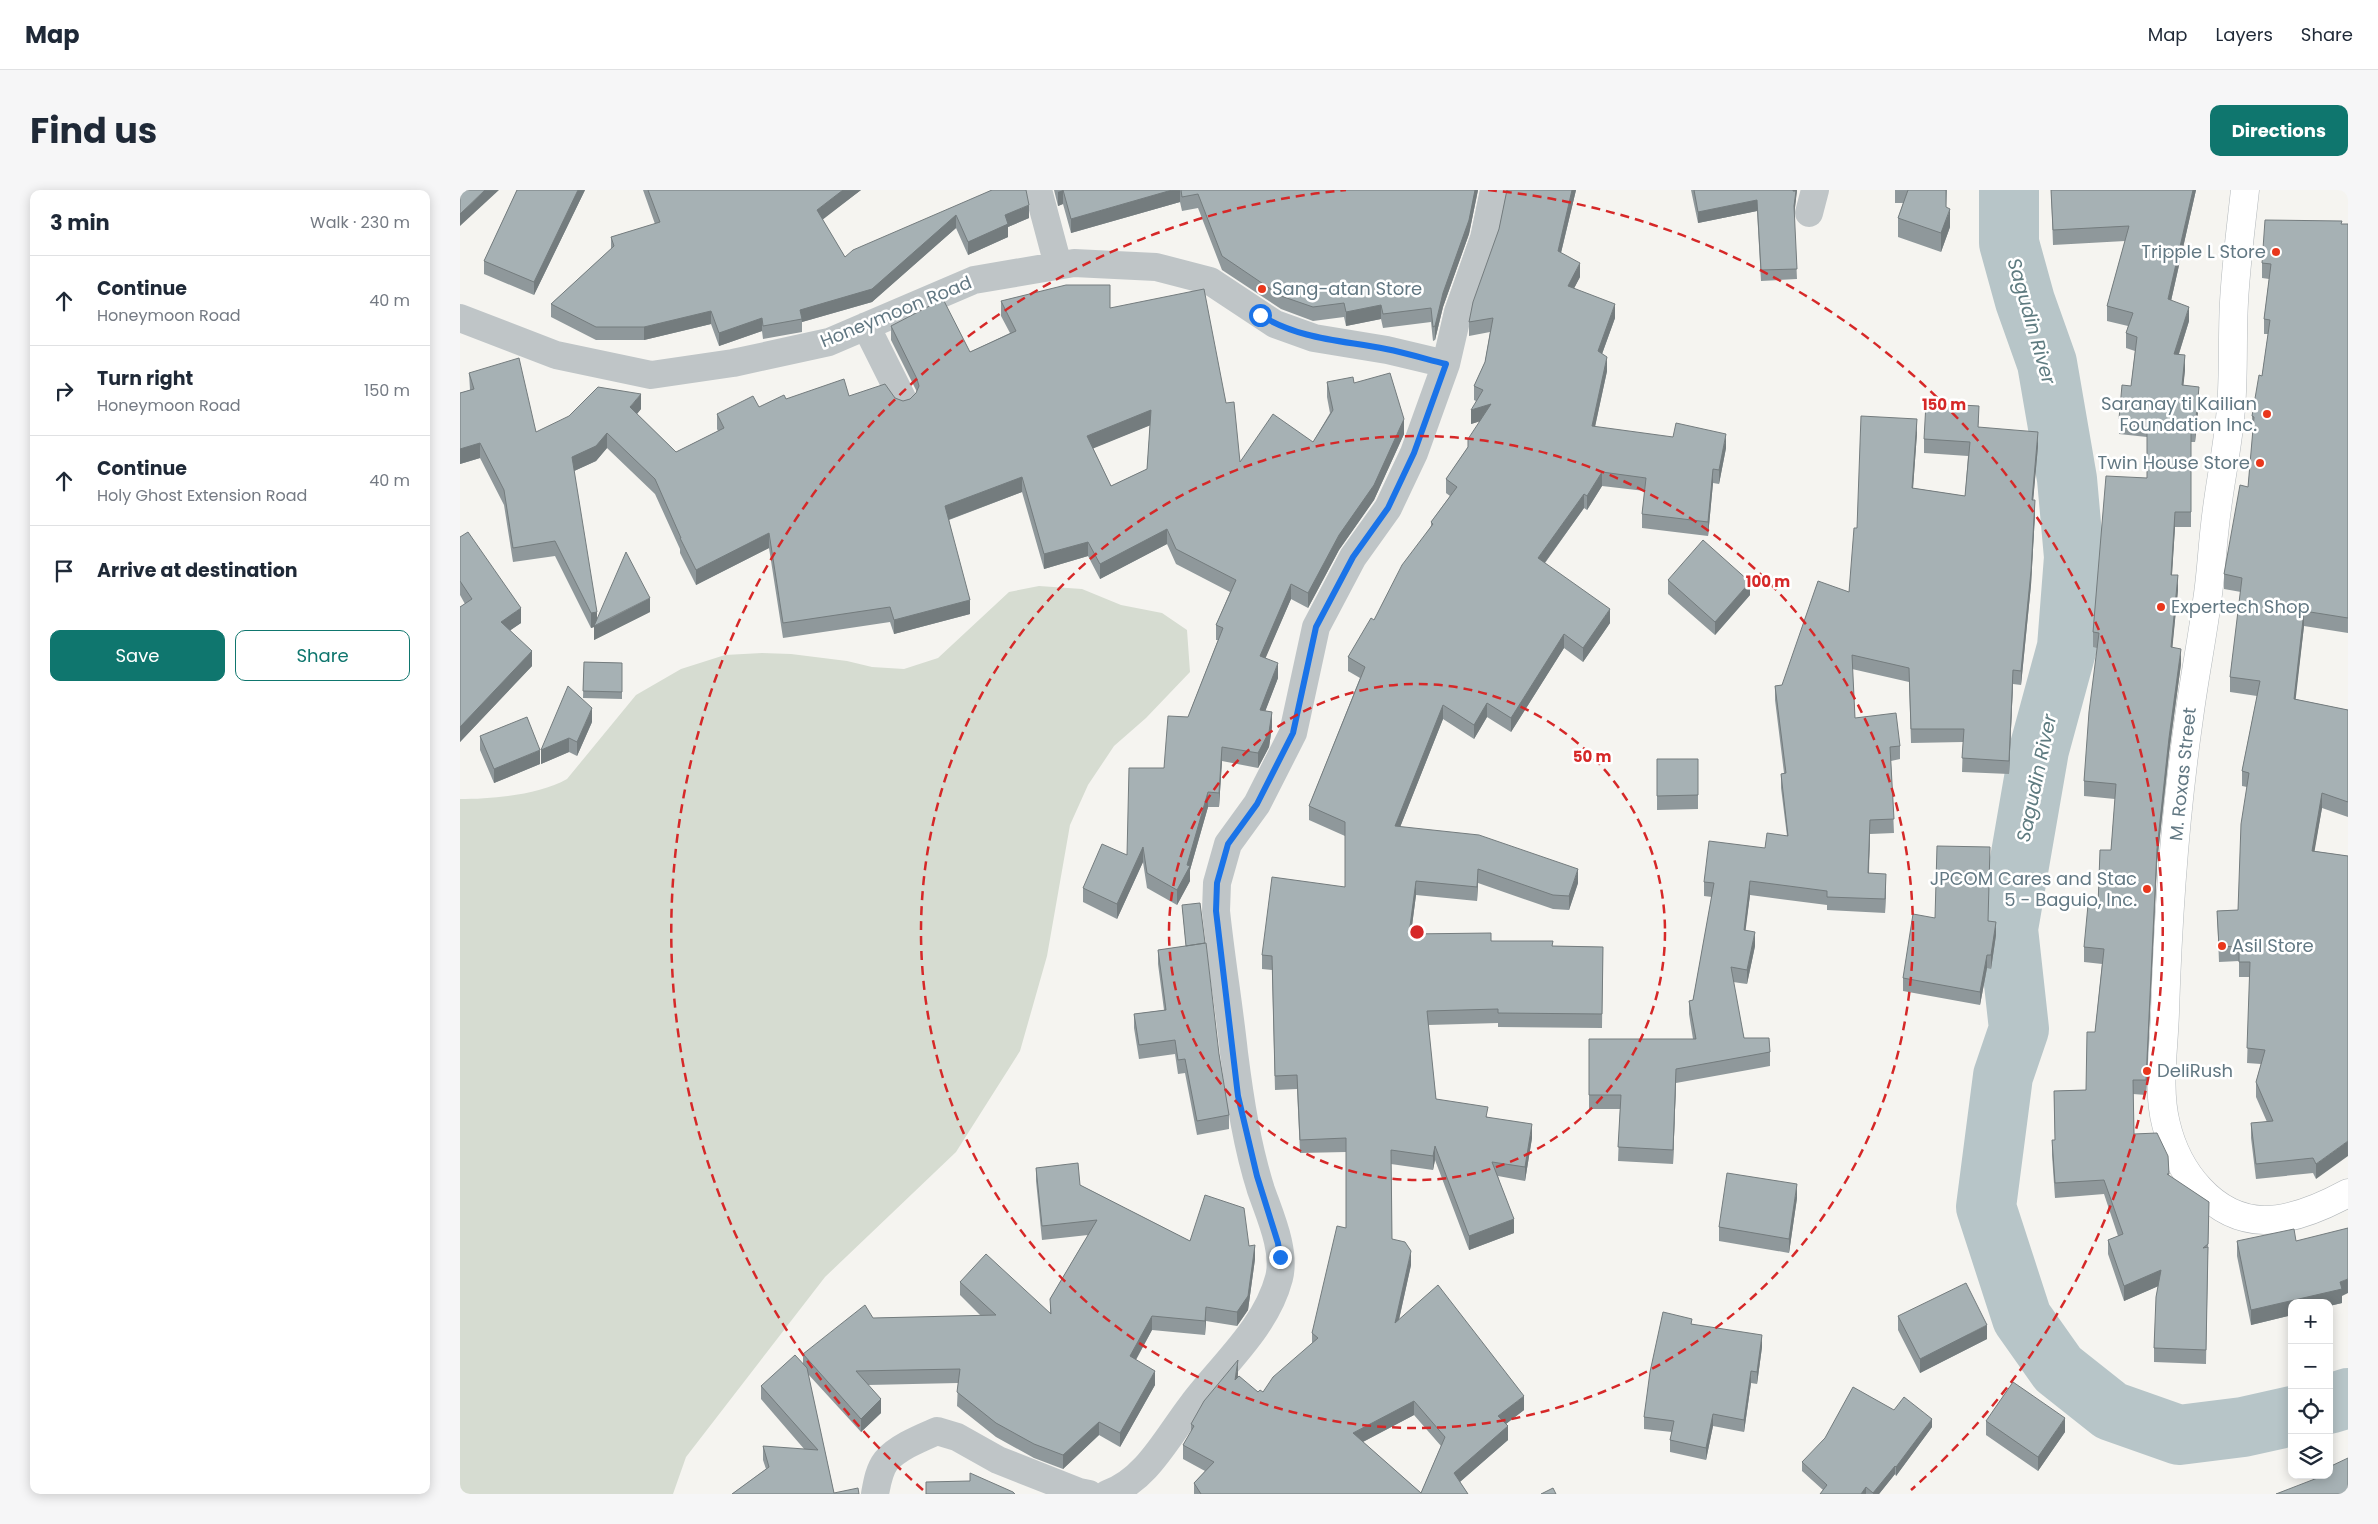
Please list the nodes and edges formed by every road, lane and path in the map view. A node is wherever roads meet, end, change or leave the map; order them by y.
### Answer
1 (1038, 190) edge
2 (1494, 190) edge
3 (2245, 190) edge
4 (1058, 265) junction
5 (460, 318) edge
6 (866, 326) junction
7 (1446, 364) junction
8 (903, 400) edge
9 (2348, 1193) edge
10 (875, 1494) edge
11 (1089, 1494) edge
12 (1107, 1494) edge

1 - 4 street
2 - 7 street
3 - 9 main road, M. Roxas Street
4 - 6 street, Honeymoon Road
4 - 7 street, Honeymoon Road
5 - 6 street, Honeymoon Road
6 - 8 street
7 - 12 street
10 - 11 street

